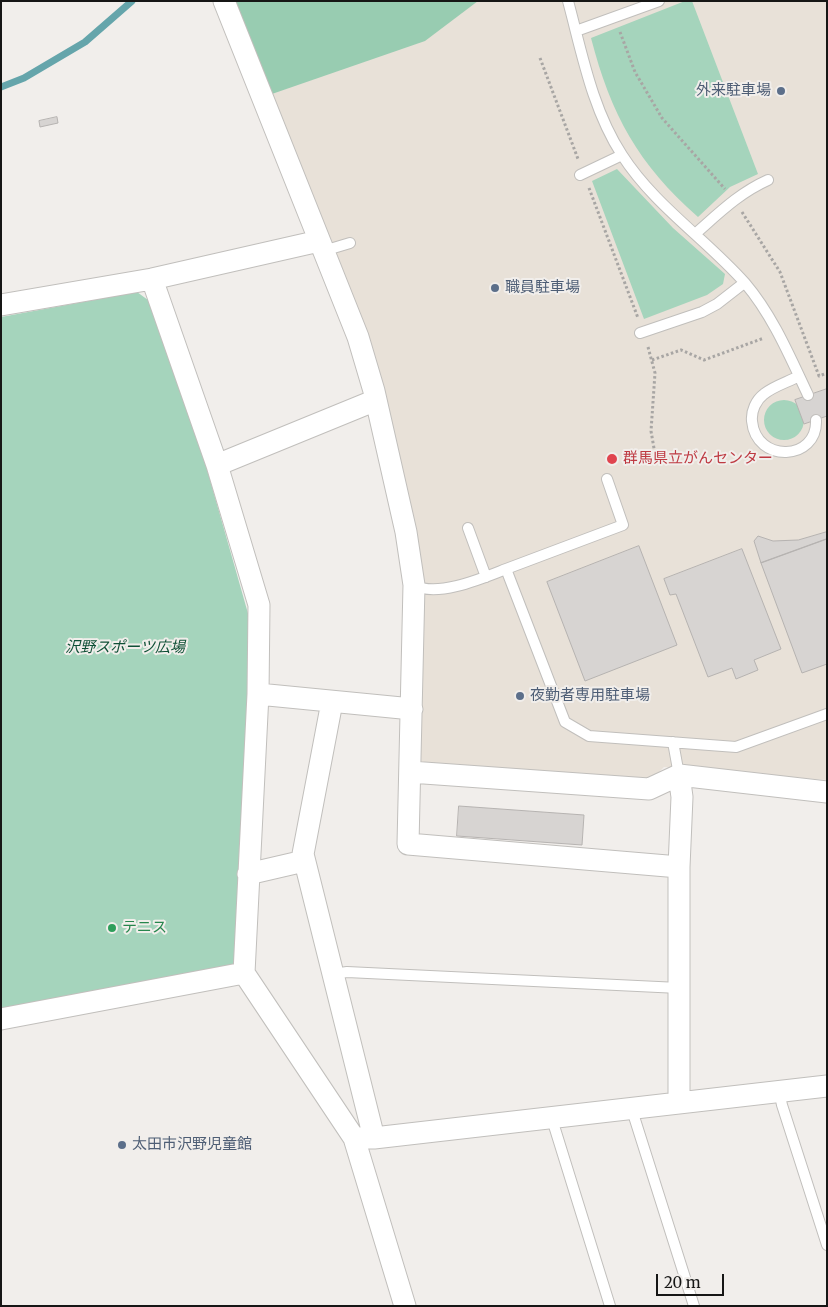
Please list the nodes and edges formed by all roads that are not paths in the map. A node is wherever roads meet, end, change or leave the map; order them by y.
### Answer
1 (224, 1) edge
2 (568, 1) edge
3 (659, 1) edge
4 (576, 31) junction
5 (622, 155) junction
6 (582, 174) road end
7 (768, 180) dead end
8 (696, 234) junction
9 (319, 241) junction
10 (350, 243) dead end
11 (152, 279) junction
12 (744, 283) junction
13 (1, 305) edge
14 (641, 333) road end
15 (799, 376) junction
16 (808, 395) dead end
17 (376, 400) junction
18 (816, 420) dead end
19 (217, 465) junction
20 (607, 479) dead end
21 (468, 528) dead end
22 (506, 569) junction
23 (486, 577) junction
24 (414, 585) junction
25 (258, 694) junction
26 (332, 702) junction
27 (412, 709) junction
28 (827, 714) edge
29 (673, 742) junction
30 (410, 772) junction
31 (678, 775) junction
32 (827, 792) edge
33 (304, 861) junction
34 (679, 866) junction
35 (248, 874) junction
36 (244, 973) junction
37 (333, 974) junction
38 (679, 988) junction
39 (1, 1020) edge
40 (827, 1086) edge
41 (779, 1091) junction
42 (679, 1102) junction
43 (631, 1107) junction
44 (550, 1116) junction
45 (364, 1138) junction
46 (827, 1245) edge
47 (406, 1306) edge
48 (610, 1306) edge
49 (694, 1306) edge

1 - 9 street
2 - 4 lane
3 - 4 lane
4 - 5 lane
5 - 6 lane
5 - 8 lane
7 - 8 lane
8 - 12 lane
9 - 10 lane
9 - 11 street
9 - 17 street
11 - 13 street
11 - 19 street
12 - 14 lane
12 - 15 lane
15 - 16 lane
15 - 18 lane
17 - 19 street
17 - 24 street
19 - 25 street
20 - 22 lane
21 - 23 lane
22 - 23 lane
22 - 29 lane
23 - 24 lane
24 - 27 street
25 - 26 street
25 - 35 street
26 - 27 street
26 - 33 street
27 - 30 street
28 - 29 lane
29 - 31 lane
30 - 31 street
30 - 34 street
31 - 32 street
31 - 34 street
33 - 35 street
33 - 37 street
34 - 38 street
35 - 36 street
36 - 39 street
36 - 45 street
37 - 38 lane
37 - 45 street
38 - 42 street
40 - 41 street
41 - 42 street
41 - 46 lane
42 - 43 street
43 - 44 street
43 - 49 lane
44 - 45 street
44 - 48 lane
45 - 47 street

